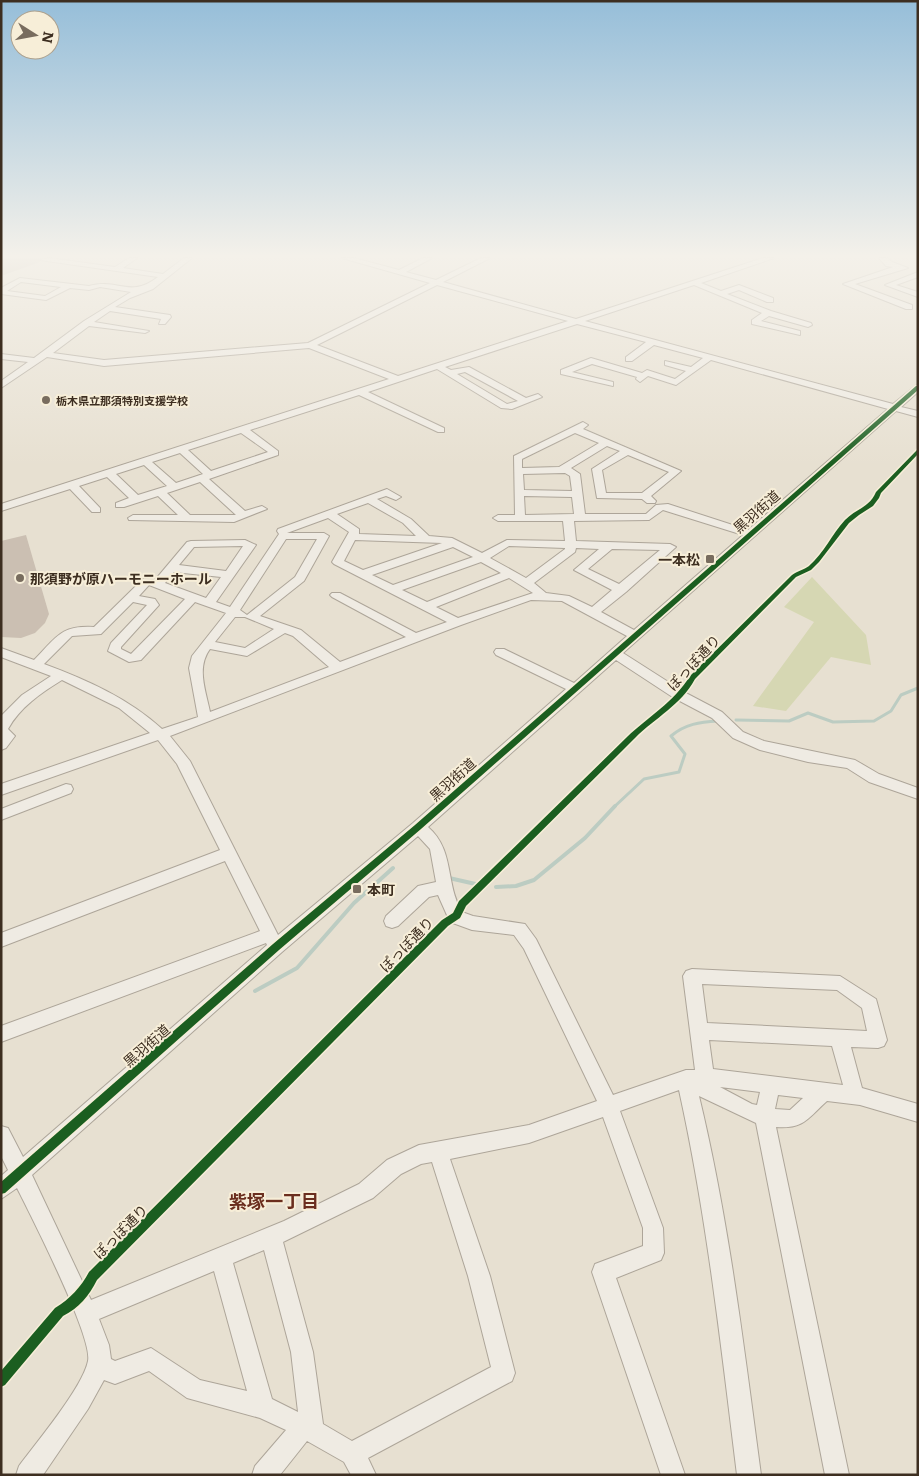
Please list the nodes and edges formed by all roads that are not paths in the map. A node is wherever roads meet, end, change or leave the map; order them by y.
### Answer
1 (82, 327) edge
2 (115, 327) edge
3 (347, 327) edge
4 (562, 327) edge
5 (596, 327) edge
6 (774, 327) edge
7 (144, 331) dead end
8 (797, 333) dead end
9 (652, 342) junction
10 (310, 345) junction
11 (46, 354) junction
12 (1, 356) edge
13 (710, 357) junction
14 (629, 359) dead end
15 (37, 361) junction
16 (668, 364) dead end
17 (438, 366) junction
18 (692, 370) junction
19 (625, 371) junction
20 (451, 373) junction
21 (397, 379) junction
22 (1, 385) edge
23 (918, 386) edge
24 (359, 391) junction
25 (538, 397) dead end
26 (525, 401) junction
27 (894, 406) junction
28 (918, 414) edge
29 (242, 429) junction
30 (441, 430) dead end
31 (606, 442) junction
32 (181, 449) junction
33 (627, 451) junction
34 (144, 460) junction
35 (561, 470) junction
36 (518, 471) junction
37 (108, 472) junction
38 (206, 476) junction
39 (71, 484) junction
40 (175, 487) junction
41 (160, 492) junction
42 (520, 494) junction
43 (577, 494) junction
44 (645, 496) junction
45 (396, 497) dead end
46 (369, 499) junction
47 (137, 500) junction
48 (120, 505) dead end
49 (660, 507) junction
50 (1, 508) edge
51 (262, 509) dead end
52 (96, 510) dead end
53 (329, 514) junction
54 (244, 516) junction
55 (186, 517) junction
56 (133, 518) dead end
57 (498, 518) dead end
58 (520, 518) junction
59 (568, 518) junction
60 (580, 518) junction
61 (282, 531) dead end
62 (749, 534) junction
63 (352, 537) junction
64 (427, 540) junction
65 (452, 543) junction
66 (572, 544) junction
67 (610, 545) junction
68 (482, 558) junction
69 (172, 568) junction
70 (363, 574) junction
71 (510, 574) junction
72 (229, 575) junction
73 (149, 581) junction
74 (527, 583) junction
75 (393, 589) junction
76 (622, 590) junction
77 (336, 595) dead end
78 (542, 596) junction
79 (193, 597) junction
80 (131, 598) junction
81 (209, 603) junction
82 (427, 606) junction
83 (233, 612) junction
84 (592, 613) junction
85 (251, 618) junction
86 (457, 622) junction
87 (283, 629) junction
88 (635, 635) junction
89 (416, 638) junction
90 (208, 645) junction
91 (1, 652) edge
92 (500, 652) dead end
93 (614, 653) junction
94 (35, 666) junction
95 (339, 668) junction
96 (61, 675) junction
97 (574, 688) junction
98 (205, 719) junction
99 (1, 730) edge
100 (163, 734) junction
101 (1, 745) edge
102 (66, 789) dead end
103 (1, 790) edge
104 (918, 794) edge
105 (1, 815) edge
106 (418, 827) junction
107 (230, 853) junction
108 (445, 887) junction
109 (392, 921) dead end
110 (1, 940) edge
111 (272, 941) junction
112 (699, 1031) junction
113 (1, 1034) edge
114 (839, 1037) junction
115 (695, 1079) junction
116 (771, 1086) junction
117 (824, 1092) junction
118 (855, 1095) junction
119 (609, 1107) junction
120 (918, 1113) edge
121 (764, 1117) junction
122 (1, 1135) edge
123 (438, 1151) junction
124 (20, 1172) junction
125 (1, 1189) edge
126 (271, 1237) junction
127 (221, 1258) junction
128 (87, 1313) junction
129 (98, 1366) junction
130 (263, 1407) junction
131 (308, 1429) junction
132 (352, 1454) junction
133 (28, 1475) edge
134 (264, 1475) edge
135 (364, 1475) edge
136 (673, 1475) edge
137 (748, 1475) edge
138 (837, 1475) edge

1 - 11 street
2 - 7 street
3 - 10 street
4 - 17 street
5 - 9 street
6 - 8 street
9 - 13 street
9 - 14 street
10 - 11 street
10 - 21 street
11 - 15 street
12 - 15 street
13 - 18 street
13 - 27 street
15 - 22 street
16 - 18 street
17 - 20 street
17 - 21 street
18 - 19 street
19 - 19 street
20 - 26 street
20 - 26 street
21 - 24 street
23 - 27 street, 黒羽街道
24 - 29 street
24 - 30 street
25 - 26 street
27 - 28 street
27 - 62 street, 黒羽街道
29 - 32 street
29 - 38 street
31 - 33 street
31 - 35 street
31 - 36 street
32 - 34 street
32 - 38 street
33 - 44 street
33 - 44 street
34 - 37 street
34 - 40 street
35 - 36 street
35 - 43 street
36 - 42 street
37 - 39 street
37 - 47 street
38 - 40 street
38 - 54 street
39 - 50 street
39 - 52 street
40 - 41 street
41 - 47 street
41 - 55 street
42 - 43 street
42 - 58 street
43 - 60 street
44 - 49 street
45 - 46 street
46 - 53 street
46 - 64 street
47 - 48 street
49 - 60 street
49 - 62 street
51 - 54 street
53 - 61 street
53 - 63 street
54 - 55 street
55 - 56 street
57 - 58 street
58 - 59 street
59 - 60 street
59 - 66 street
62 - 88 street, 黒羽街道
63 - 64 street
63 - 70 street
64 - 65 street
65 - 68 street
65 - 70 street
66 - 67 street
66 - 68 street
66 - 74 street
67 - 76 street
67 - 76 street
68 - 71 street
68 - 75 street
69 - 72 street
69 - 72 street
69 - 73 street
70 - 75 street
71 - 74 street
71 - 82 street
72 - 81 street
73 - 79 street
73 - 80 street
74 - 78 street
75 - 82 street
76 - 84 street
77 - 89 street
78 - 84 street
78 - 86 street
79 - 80 street
79 - 81 street
80 - 94 street
81 - 83 street
82 - 86 street
83 - 85 street
83 - 85 street
83 - 90 street
84 - 88 street
85 - 87 street
86 - 89 street
87 - 90 street
87 - 95 street
88 - 93 street, 黒羽街道
89 - 95 street
90 - 98 street
91 - 94 street
92 - 97 street
93 - 97 street, 黒羽街道
93 - 104 street
94 - 96 street
95 - 98 street
96 - 99 street
96 - 100 street
97 - 106 street, 黒羽街道
98 - 100 street
99 - 101 street
100 - 103 street
100 - 107 street
102 - 105 street
106 - 108 street
106 - 111 street, 黒羽街道
107 - 110 street
107 - 111 street
108 - 109 street
108 - 119 street
111 - 113 street
111 - 124 street, 黒羽街道
112 - 114 street
112 - 114 street
112 - 115 street
114 - 118 street
115 - 116 street
115 - 119 street
115 - 121 street
115 - 137 street
116 - 117 street
116 - 121 street
117 - 118 street
117 - 121 street
118 - 120 street
119 - 123 street
119 - 136 street
121 - 138 street
122 - 124 street
123 - 126 street
123 - 132 street
124 - 125 street, 黒羽街道
124 - 128 street
126 - 127 street
126 - 131 street
127 - 128 street
127 - 130 street
128 - 129 street
129 - 130 street
129 - 133 street
130 - 131 street
131 - 132 street
131 - 134 street
132 - 135 street

